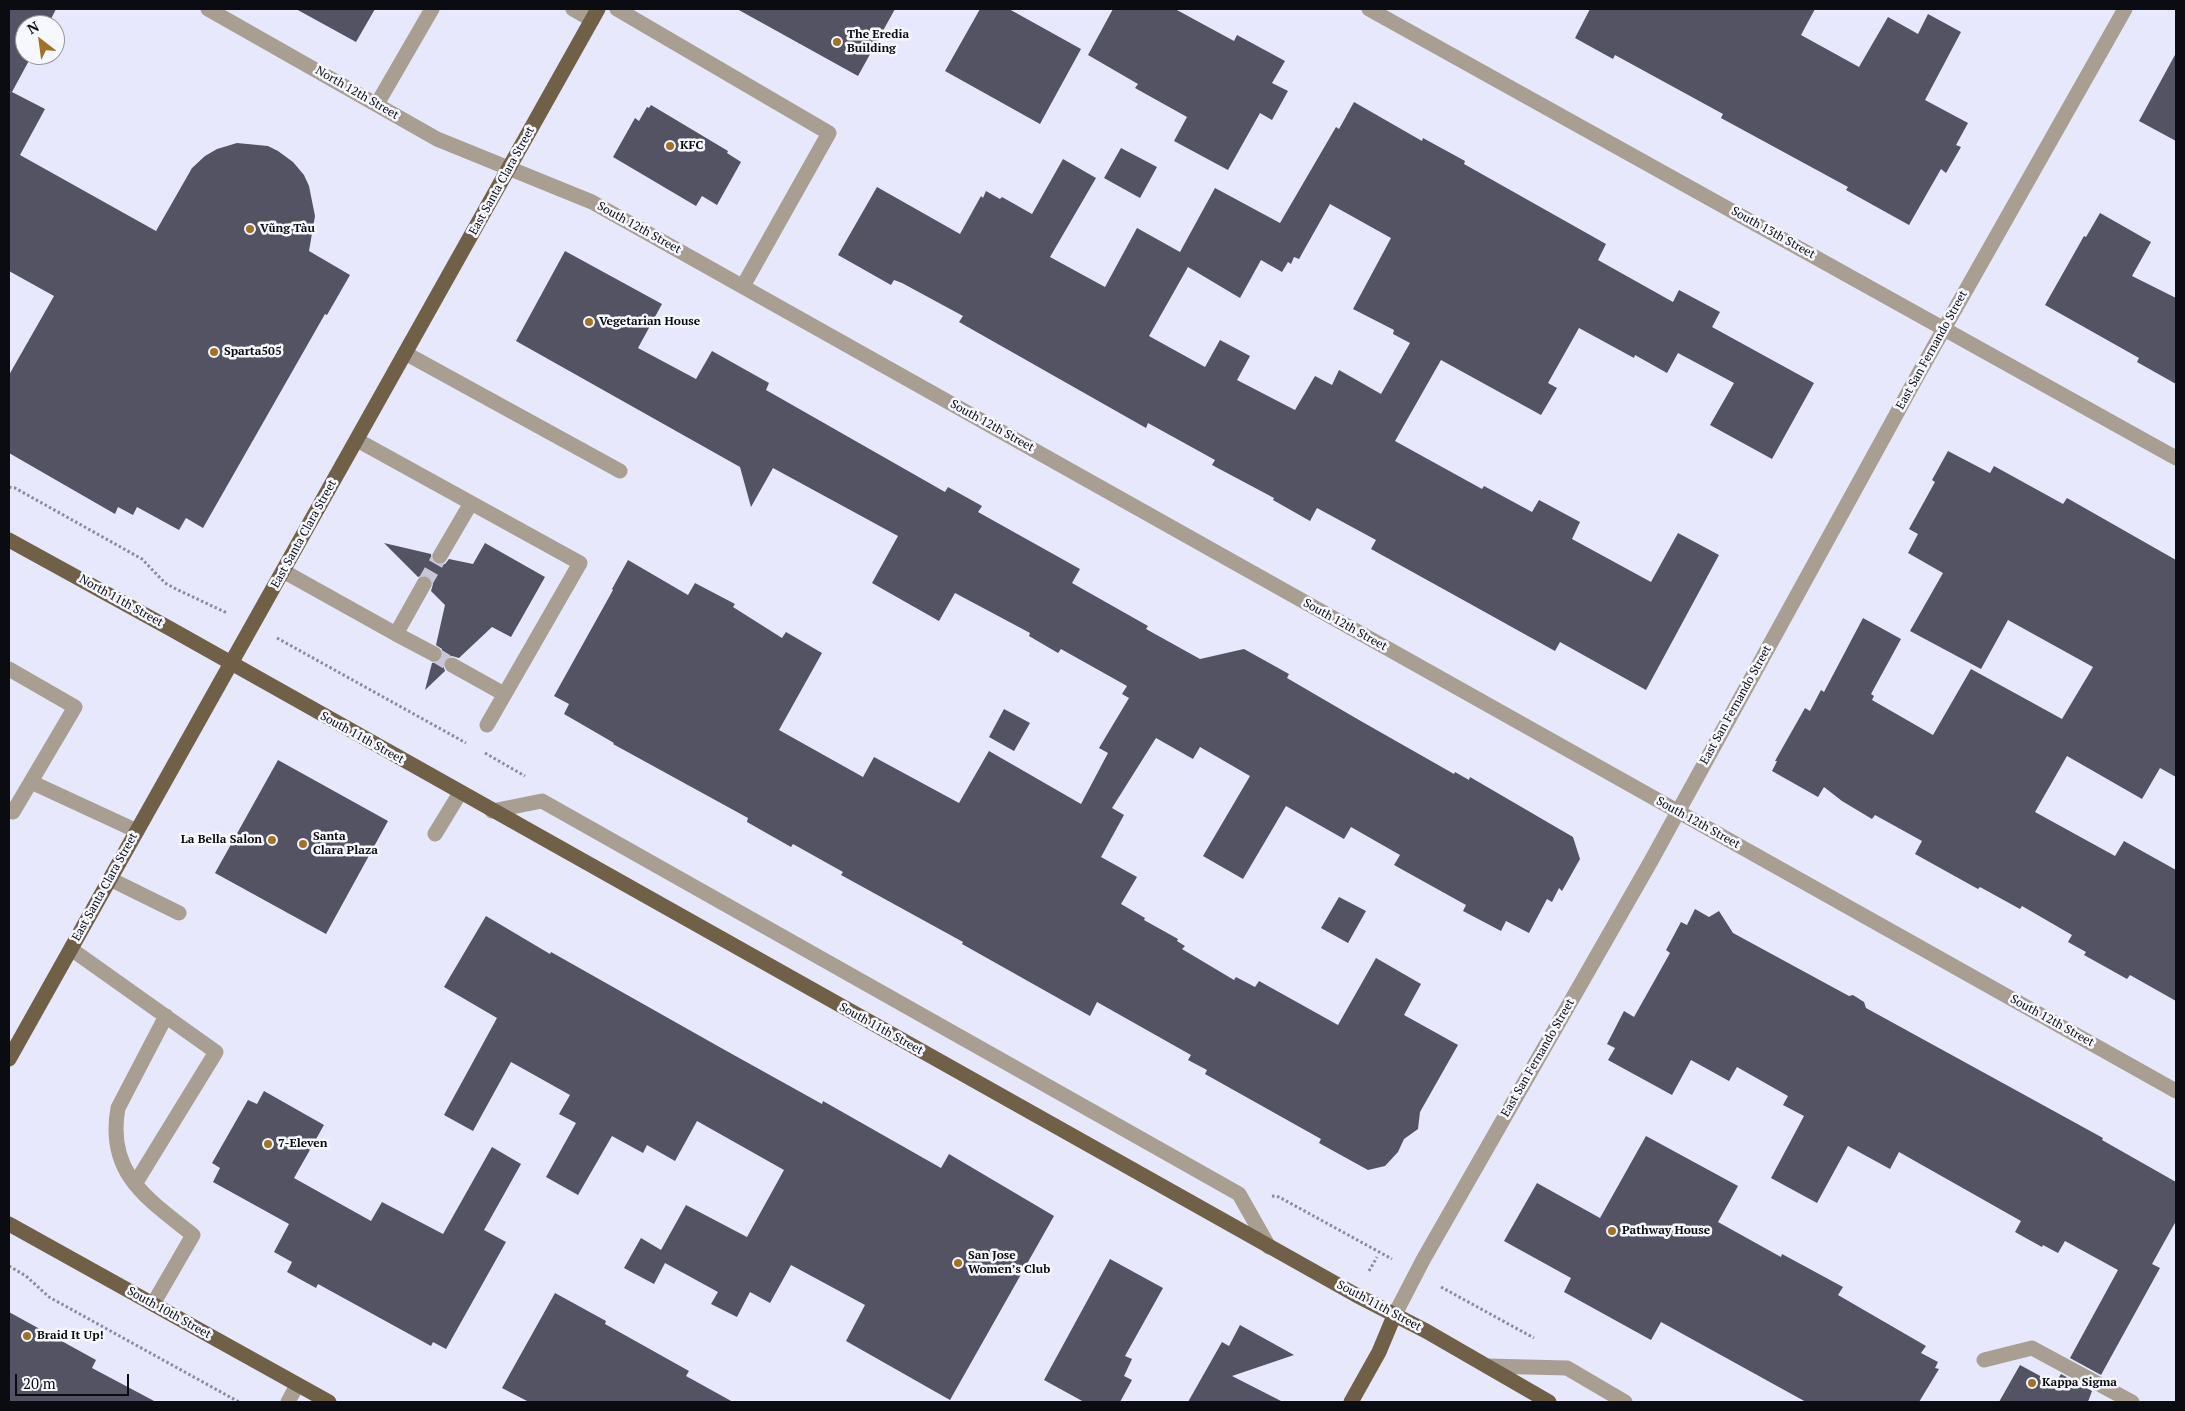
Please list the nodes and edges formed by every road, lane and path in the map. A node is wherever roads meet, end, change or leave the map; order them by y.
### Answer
1 (208, 9) edge
2 (432, 9) edge
3 (573, 9) edge
4 (618, 9) edge
5 (1369, 9) edge
6 (2125, 9) edge
7 (595, 14) edge
8 (377, 104) junction
9 (509, 168) junction
10 (743, 286) junction
11 (1944, 329) junction
12 (405, 353) junction
13 (357, 440) junction
14 (2176, 458) edge
15 (620, 471) dead end
16 (9, 487) edge
17 (471, 503) junction
18 (9, 540) edge
19 (440, 556) tunnel mouth
20 (283, 571) junction
21 (424, 584) tunnel mouth
22 (176, 589) dead end
23 (396, 634) junction
24 (434, 654) tunnel mouth
25 (232, 664) junction
26 (452, 665) tunnel mouth
27 (328, 667) dead end
28 (9, 669) edge
29 (504, 694) junction
30 (487, 725) dead end
31 (468, 744) dead end
32 (477, 749) dead end
33 (32, 782) junction
34 (460, 793) junction
35 (542, 801) junction
36 (9, 809) edge
37 (492, 811) junction
38 (1678, 811) junction
39 (137, 831) junction
40 (435, 834) dead end
41 (110, 879) junction
42 (179, 913) dead end
43 (71, 949) junction
44 (166, 1016) junction
45 (9, 1059) edge
46 (2176, 1091) edge
47 (134, 1184) junction
48 (1239, 1194) junction
49 (9, 1224) edge
50 (1366, 1245) dead end
51 (1270, 1247) junction
52 (1376, 1257) dead end
53 (9, 1266) edge
54 (1368, 1274) dead end
55 (1465, 1299) dead end
56 (153, 1304) junction
57 (1394, 1316) junction
58 (1984, 1360) dead end
59 (1487, 1366) junction
60 (1567, 1368) junction
61 (297, 1385) junction
62 (239, 1402) edge
63 (288, 1402) edge
64 (329, 1402) edge
65 (1350, 1402) edge
66 (1549, 1402) edge
67 (1625, 1402) edge
68 (2132, 1402) edge

1 - 8 street, North 12th Street
2 - 8 street
3 - 7 street
4 - 10 street
5 - 11 street, South 13th Street
6 - 11 street, East San Fernando Street
7 - 9 main road, East Santa Clara Street
8 - 9 street, North 12th Street
9 - 10 street, South 12th Street
9 - 12 main road, East Santa Clara Street
10 - 38 street, South 12th Street
11 - 14 street, South 13th Street
11 - 38 street, East San Fernando Street
12 - 13 main road, East Santa Clara Street
12 - 15 street
13 - 17 street
13 - 20 main road, East Santa Clara Street
16 - 22 path
17 - 19 street
17 - 29 street
18 - 25 main road, North 11th Street
20 - 23 street
20 - 25 main road, East Santa Clara Street
21 - 23 street
23 - 24 street
25 - 34 main road, South 11th Street
25 - 39 main road, East Santa Clara Street
26 - 29 street
27 - 31 path
28 - 33 street
29 - 30 street
32 - 35 path
33 - 36 street
33 - 39 street
34 - 37 main road, South 11th Street
34 - 40 street
35 - 37 street
35 - 48 street
37 - 51 main road, South 11th Street
38 - 46 street, South 12th Street
38 - 57 street, East San Fernando Street
39 - 41 main road, East Santa Clara Street
41 - 42 street
41 - 43 main road, East Santa Clara Street
43 - 44 street
43 - 45 main road, East Santa Clara Street
44 - 47 street
44 - 47 street
47 - 56 street
48 - 50 path
48 - 51 street
49 - 56 main road, South 10th Street
51 - 57 main road, South 11th Street
52 - 54 path
53 - 62 path
55 - 60 path
56 - 61 main road, South 10th Street
57 - 59 main road, South 11th Street
57 - 65 main road, East San Fernando Street
58 - 68 street
59 - 60 street, South 11th Street
59 - 66 main road, South 11th Street
60 - 67 street, South 11th Street
61 - 63 street
61 - 64 main road, South 10th Street

